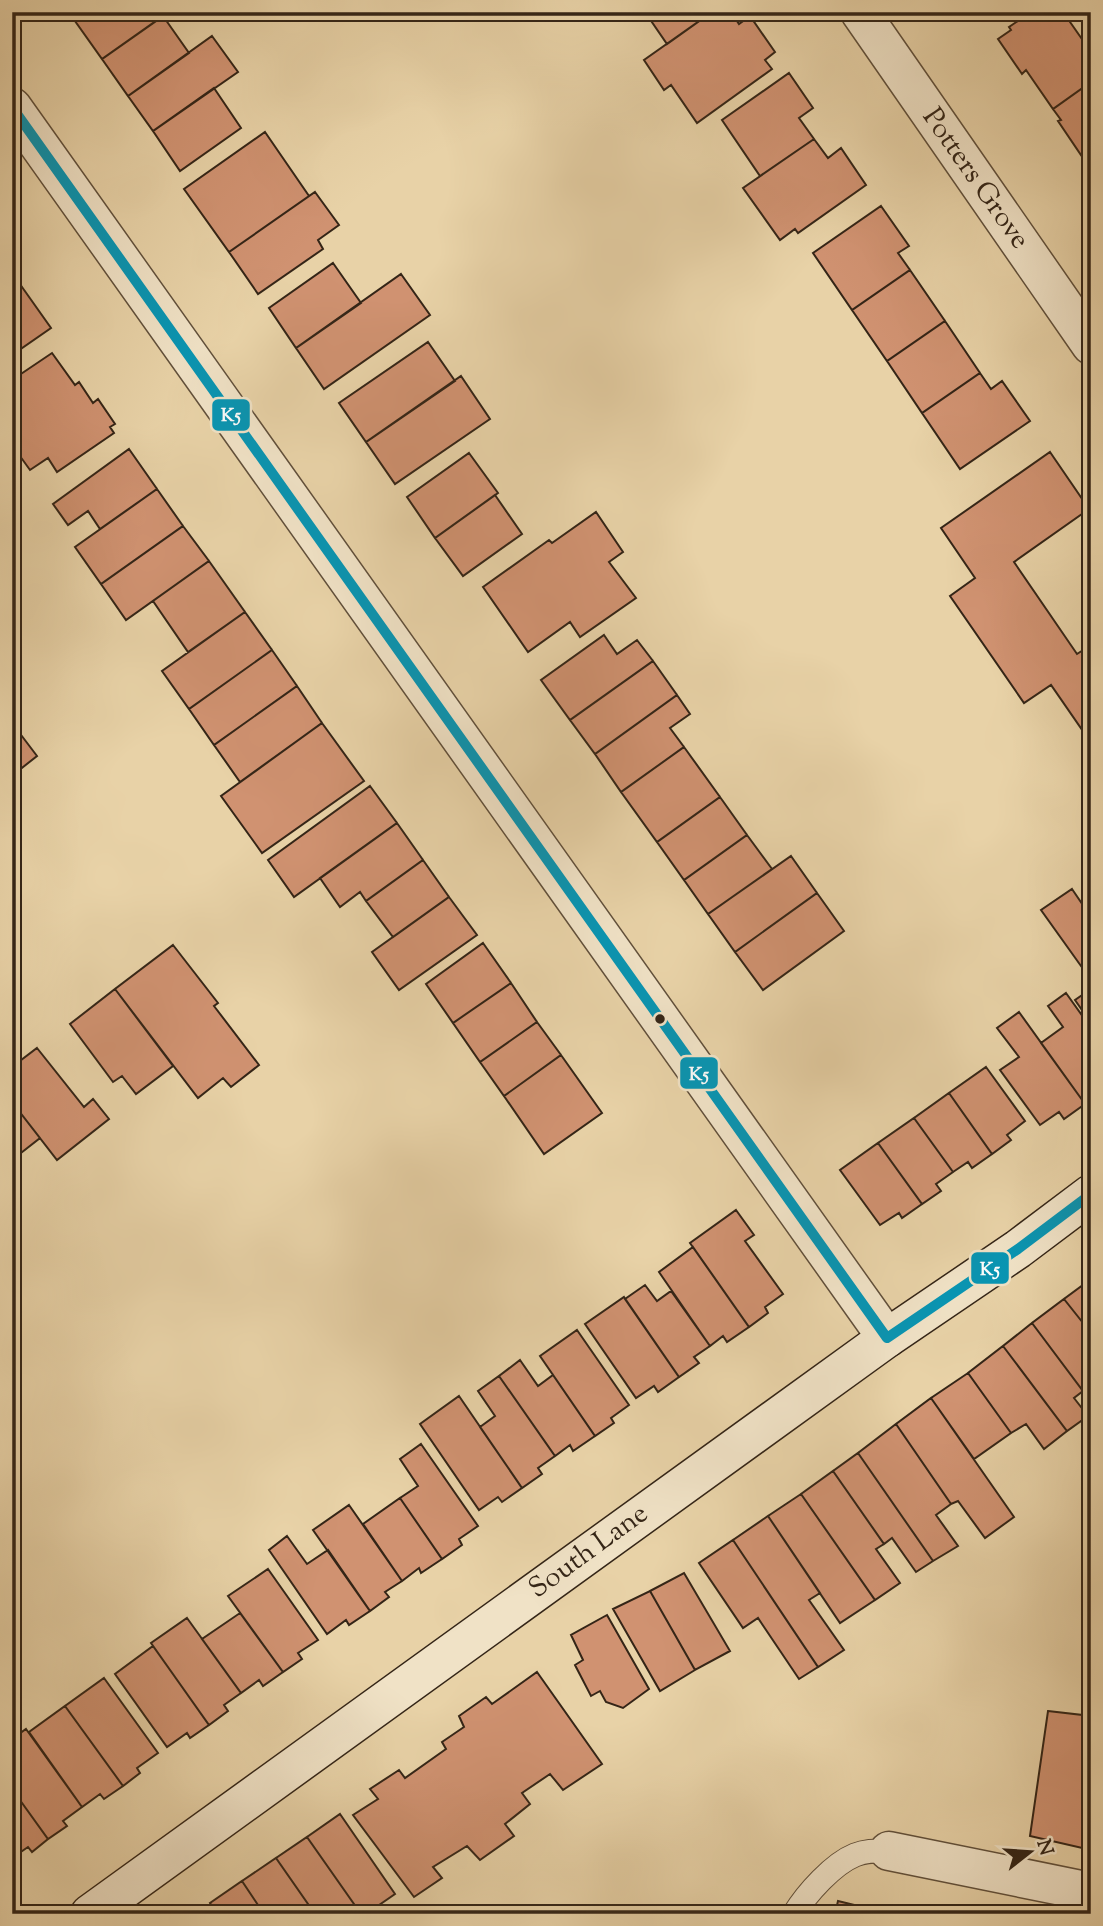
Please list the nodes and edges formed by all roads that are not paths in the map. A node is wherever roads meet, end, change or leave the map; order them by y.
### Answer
1 (860, 12) edge
2 (12, 107) edge
3 (1091, 345) edge
4 (1091, 1194) edge
5 (887, 1338) junction
6 (889, 1851) joint
7 (1091, 1892) edge
8 (96, 1912) edge
9 (794, 1914) edge

1 - 3 street, Potters Grove
2 - 5 street
4 - 5 street, South Lane
5 - 8 street, South Lane
6 - 7 street
6 - 9 lane

